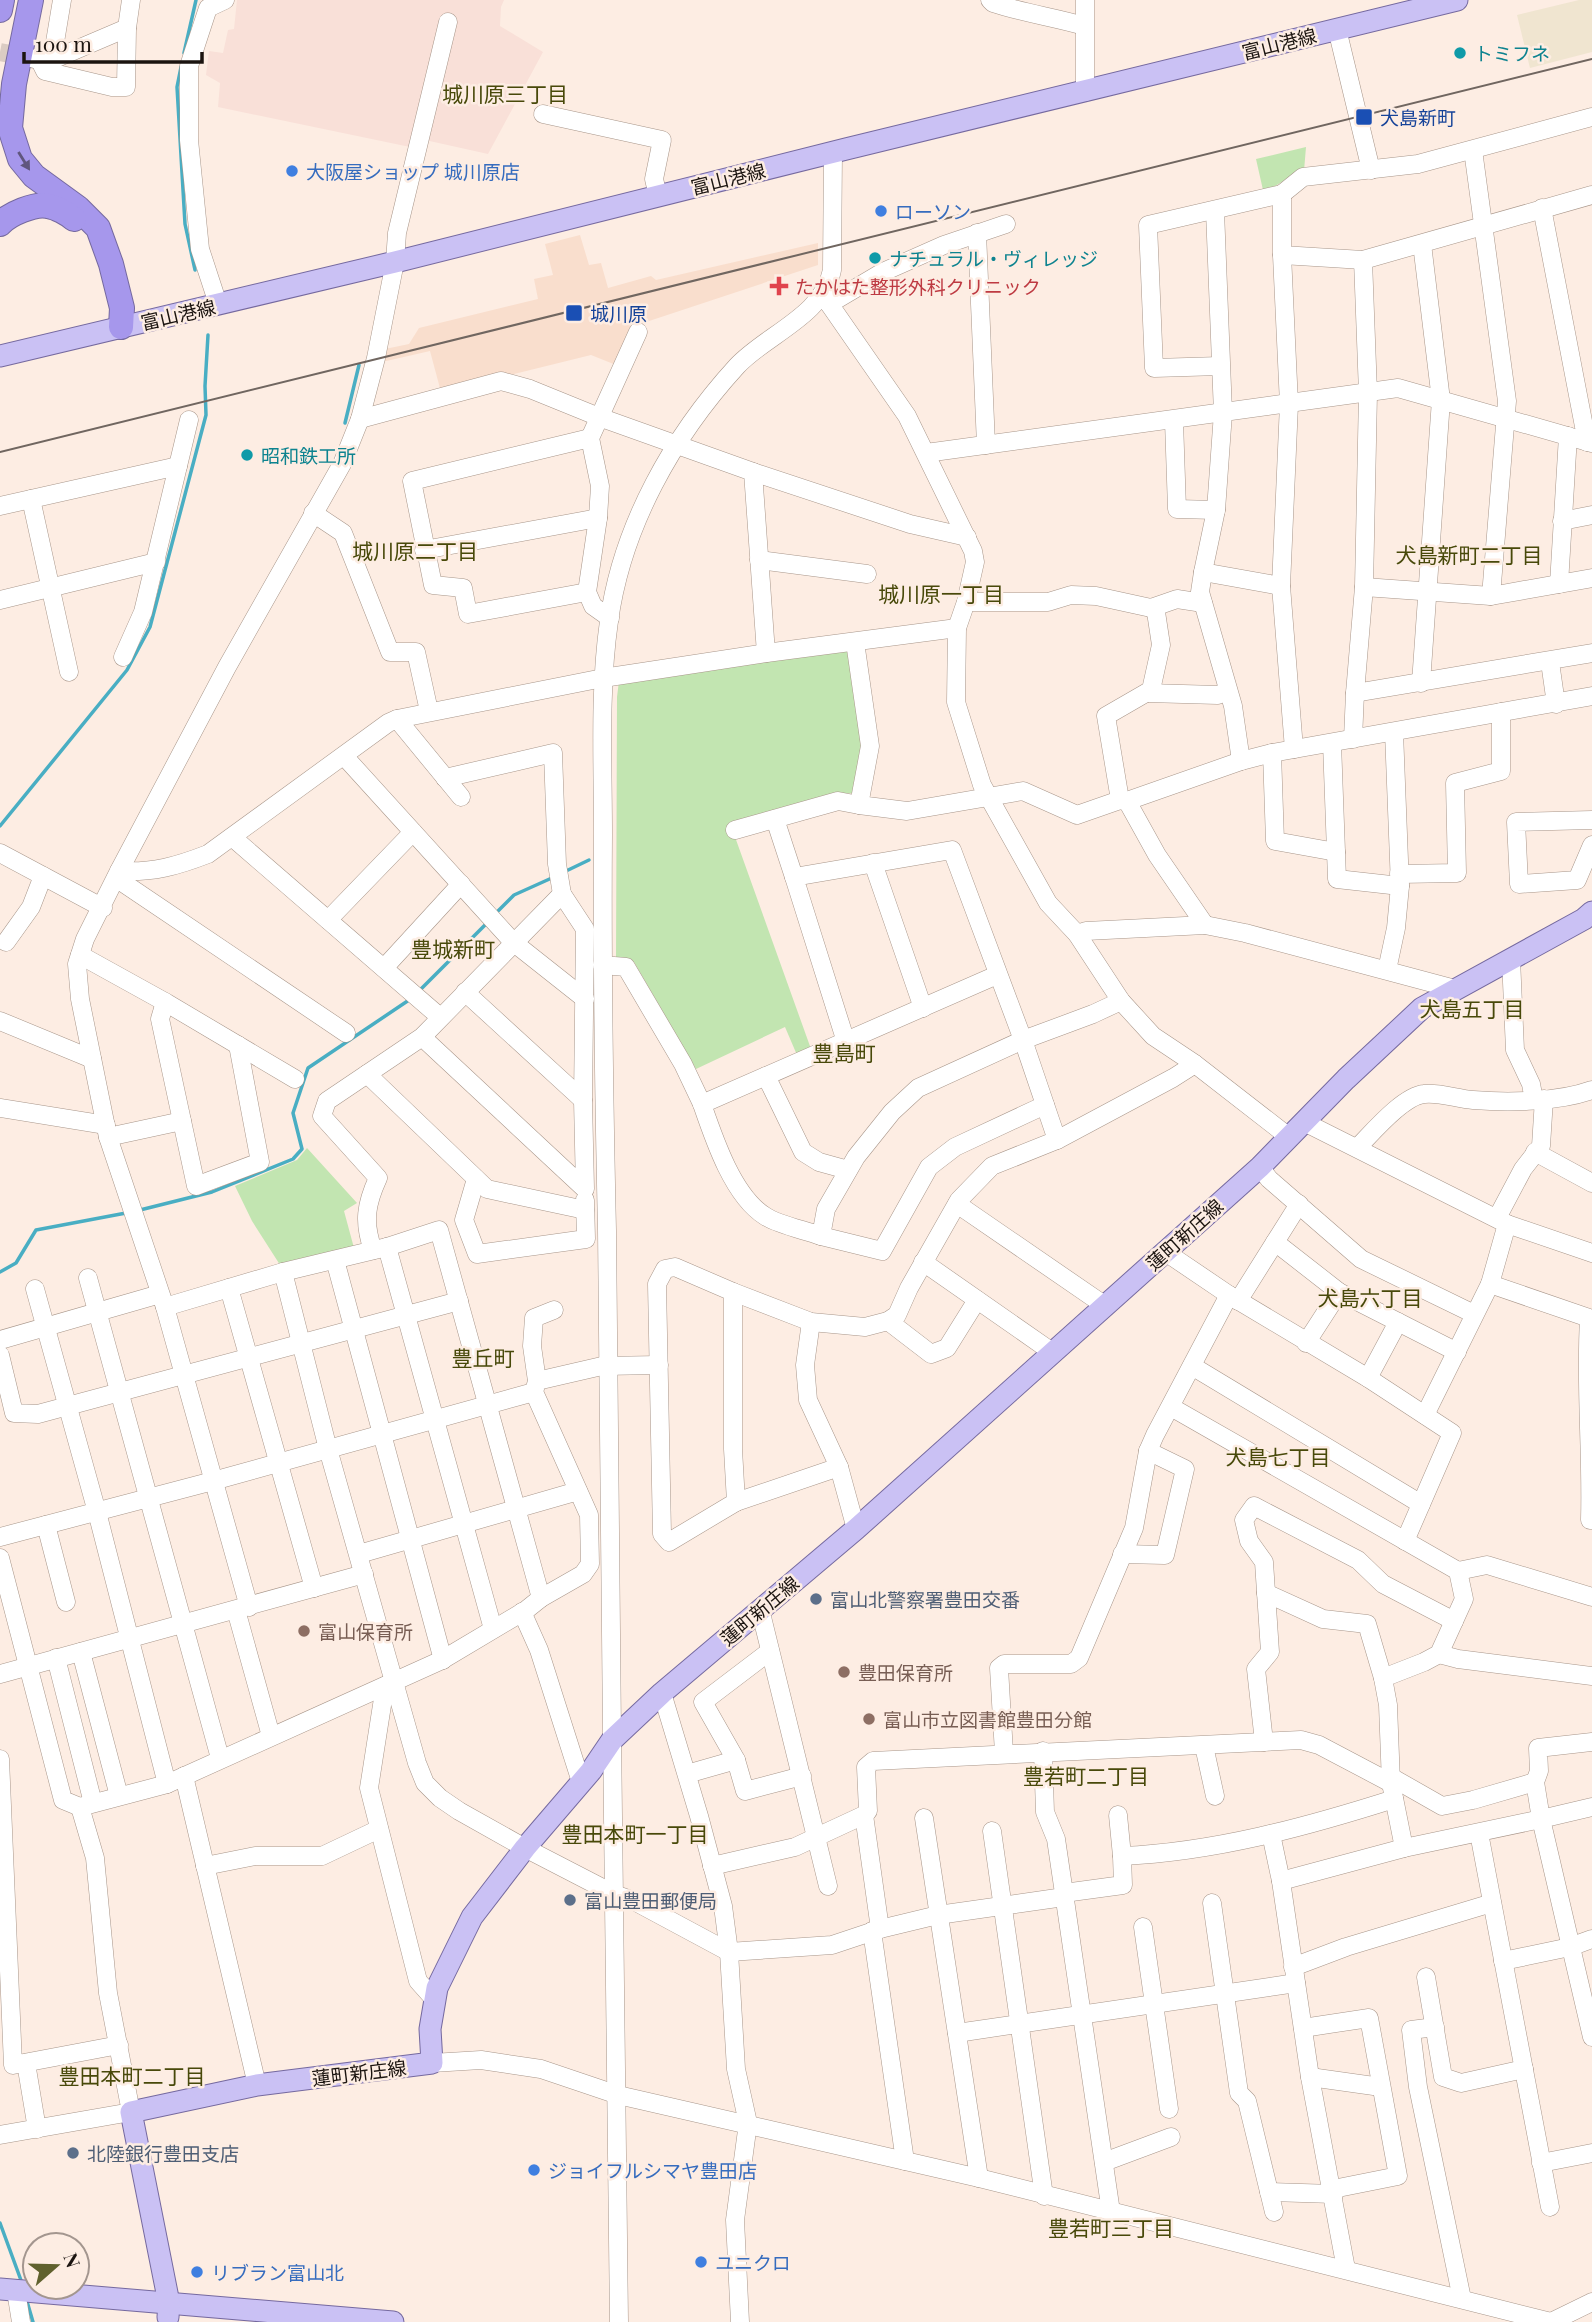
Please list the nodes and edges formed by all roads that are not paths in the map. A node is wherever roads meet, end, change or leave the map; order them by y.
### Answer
1 (2, 0) edge
2 (24, 0) edge
3 (30, 0) edge
4 (62, 0) edge
5 (131, 0) edge
6 (225, 0) edge
7 (990, 0) edge
8 (1085, 0) edge
9 (1457, 0) edge
10 (0, 10) edge
11 (448, 22) dead end
12 (1084, 26) junction
13 (127, 28) junction
14 (1338, 29) junction
15 (41, 59) junction
16 (1084, 92) junction
17 (0, 101) edge
18 (543, 114) dead end
19 (1592, 117) edge
20 (1473, 150) junction
21 (833, 152) junction
22 (1371, 170) junction
23 (1282, 194) junction
24 (1592, 195) edge
25 (658, 196) junction
26 (1542, 208) junction
27 (1215, 211) junction
28 (0, 224) edge
29 (1006, 224) dead end
30 (1484, 226) junction
31 (977, 233) junction
32 (1422, 244) junction
33 (1282, 255) junction
34 (1363, 260) junction
35 (395, 262) junction
36 (826, 300) junction
37 (218, 304) junction
38 (121, 327) junction
39 (638, 332) dead end
40 (0, 356) edge
41 (1220, 366) junction
42 (1368, 393) junction
43 (1441, 400) junction
44 (1289, 404) junction
45 (1223, 413) junction
46 (599, 417) junction
47 (1504, 418) junction
48 (189, 419) dead end
49 (360, 419) junction
50 (1174, 421) junction
51 (1568, 436) junction
52 (590, 438) junction
53 (1590, 443) edge
54 (677, 444) junction
55 (986, 445) junction
56 (926, 453) junction
57 (178, 466) junction
58 (753, 472) junction
59 (31, 499) junction
60 (0, 506) edge
61 (1216, 510) junction
62 (313, 513) junction
63 (1592, 515) edge
64 (598, 518) junction
65 (1562, 521) junction
66 (967, 537) junction
67 (424, 550) junction
68 (759, 560) junction
69 (156, 562) junction
70 (1203, 572) junction
71 (867, 574) dead end
72 (1592, 579) edge
73 (1559, 584) junction
74 (1281, 586) junction
75 (1364, 587) junction
76 (50, 588) junction
77 (1428, 591) junction
78 (587, 592) junction
79 (1491, 596) junction
80 (0, 600) edge
81 (966, 602) junction
82 (1203, 603) junction
83 (1151, 608) junction
84 (610, 618) junction
85 (957, 628) junction
86 (855, 642) junction
87 (766, 653) junction
88 (1592, 653) edge
89 (123, 657) dead end
90 (1550, 662) junction
91 (69, 672) dead end
92 (603, 678) junction
93 (1421, 683) junction
94 (1228, 691) junction
95 (1147, 693) junction
96 (1355, 693) junction
97 (1592, 696) edge
98 (1556, 704) junction
99 (429, 711) junction
100 (1501, 712) junction
101 (397, 719) junction
102 (1394, 732) junction
103 (1353, 739) junction
104 (1332, 743) junction
105 (1294, 749) junction
106 (1272, 753) junction
107 (344, 756) junction
108 (1241, 761) junction
109 (445, 778) junction
110 (461, 797) dead end
111 (989, 798) junction
112 (1124, 800) junction
113 (859, 804) junction
114 (775, 819) junction
115 (1592, 820) edge
116 (735, 830) dead end
117 (413, 832) junction
118 (232, 837) junction
119 (1592, 845) edge
120 (1336, 852) junction
121 (0, 853) edge
122 (873, 863) junction
123 (118, 875) junction
124 (43, 876) junction
125 (794, 877) junction
126 (1400, 880) junction
127 (461, 884) junction
128 (562, 894) junction
129 (103, 908) junction
130 (1592, 912) edge
131 (328, 920) junction
132 (1205, 925) junction
133 (1077, 933) junction
134 (6, 942) dead end
135 (513, 942) junction
136 (80, 955) junction
137 (1511, 959) junction
138 (602, 965) junction
139 (384, 968) junction
140 (1387, 970) junction
141 (997, 975) junction
142 (1455, 989) junction
143 (465, 992) junction
144 (585, 999) junction
145 (1121, 1001) junction
146 (165, 1002) junction
147 (923, 1008) junction
148 (440, 1017) junction
149 (0, 1021) edge
150 (346, 1033) dead end
151 (422, 1037) junction
152 (1023, 1040) junction
153 (846, 1042) junction
154 (238, 1045) junction
155 (92, 1059) junction
156 (1195, 1064) junction
157 (367, 1074) junction
158 (766, 1076) junction
159 (295, 1079) dead end
160 (1592, 1090) edge
161 (583, 1100) junction
162 (1539, 1100) junction
163 (702, 1104) junction
164 (1045, 1105) junction
165 (0, 1108) edge
166 (182, 1121) junction
167 (1297, 1130) junction
168 (107, 1131) junction
169 (1057, 1140) junction
170 (1357, 1148) junction
171 (1535, 1152) junction
172 (1260, 1167) junction
173 (848, 1170) junction
174 (476, 1179) junction
175 (1592, 1183) edge
176 (585, 1189) junction
177 (957, 1204) junction
178 (1299, 1204) junction
179 (585, 1210) junction
180 (1502, 1221) junction
181 (821, 1236) junction
182 (1275, 1242) junction
183 (380, 1248) junction
184 (1164, 1251) junction
185 (1592, 1253) edge
186 (335, 1260) junction
187 (923, 1262) junction
188 (283, 1272) junction
189 (88, 1278) dead end
190 (1490, 1284) junction
191 (229, 1288) junction
192 (35, 1289) dead end
193 (733, 1292) junction
194 (1339, 1292) junction
195 (1234, 1298) junction
196 (977, 1300) junction
197 (163, 1301) junction
198 (458, 1301) junction
199 (1104, 1305) junction
200 (554, 1310) dead end
201 (98, 1313) junction
202 (1474, 1314) junction
203 (406, 1315) junction
204 (1590, 1319) edge
205 (888, 1321) junction
206 (811, 1322) junction
207 (1398, 1322) junction
208 (46, 1328) junction
209 (353, 1329) junction
210 (0, 1340) edge
211 (301, 1343) junction
212 (1306, 1343) junction
213 (1052, 1352) junction
214 (1457, 1352) junction
215 (0, 1355) edge
216 (248, 1358) junction
217 (659, 1365) junction
218 (1192, 1366) junction
219 (608, 1367) junction
220 (183, 1376) junction
221 (1368, 1378) junction
222 (536, 1386) junction
223 (120, 1392) junction
224 (488, 1405) junction
225 (68, 1407) junction
226 (1171, 1407) junction
227 (1425, 1415) junction
228 (435, 1420) junction
229 (381, 1433) junction
230 (328, 1449) junction
231 (1148, 1451) junction
232 (277, 1464) junction
233 (839, 1467) junction
234 (213, 1481) junction
235 (578, 1491) junction
236 (149, 1498) junction
237 (736, 1502) junction
238 (1421, 1504) junction
239 (516, 1509) junction
240 (97, 1513) junction
241 (1592, 1520) edge
242 (464, 1524) junction
243 (46, 1525) junction
244 (856, 1529) junction
245 (0, 1537) edge
246 (410, 1540) junction
247 (1405, 1541) junction
248 (359, 1554) junction
249 (1122, 1554) junction
250 (0, 1558) edge
251 (1458, 1571) junction
252 (364, 1574) junction
253 (314, 1588) junction
254 (1266, 1593) junction
255 (1592, 1597) edge
256 (541, 1598) junction
257 (66, 1602) dead end
258 (242, 1609) junction
259 (760, 1609) junction
260 (522, 1612) junction
261 (1454, 1621) junction
262 (184, 1624) junction
263 (493, 1629) junction
264 (130, 1639) junction
265 (770, 1651) junction
266 (80, 1652) junction
267 (1439, 1654) junction
268 (56, 1658) junction
269 (443, 1660) junction
270 (29, 1666) junction
271 (0, 1674) edge
272 (1592, 1676) edge
273 (1383, 1678) junction
274 (389, 1685) junction
275 (662, 1693) junction
276 (271, 1736) junction
277 (612, 1740) junction
278 (1264, 1742) junction
279 (1592, 1742) edge
280 (1204, 1746) junction
281 (1042, 1751) junction
282 (1004, 1754) junction
283 (220, 1758) junction
284 (0, 1759) edge
285 (736, 1760) junction
286 (687, 1774) junction
287 (184, 1776) junction
288 (802, 1776) junction
289 (581, 1782) junction
290 (1535, 1782) junction
291 (167, 1784) junction
292 (1392, 1786) junction
293 (1215, 1796) dead end
294 (119, 1797) junction
295 (86, 1805) junction
296 (1592, 1807) edge
297 (864, 1815) junction
298 (1118, 1815) dead end
299 (924, 1818) dead end
300 (1541, 1819) junction
301 (379, 1829) junction
302 (992, 1831) dead end
303 (1479, 1833) junction
304 (1270, 1834) junction
305 (817, 1837) junction
306 (1404, 1848) junction
307 (525, 1849) junction
308 (1122, 1856) junction
309 (205, 1866) junction
310 (712, 1866) junction
311 (1281, 1881) junction
312 (828, 1886) dead end
313 (614, 1894) junction
314 (1064, 1895) junction
315 (1212, 1903) dead end
316 (1492, 1903) junction
317 (1003, 1905) junction
318 (938, 1915) junction
319 (1143, 1927) dead end
320 (876, 1930) junction
321 (1592, 1939) edge
322 (1570, 1947) junction
323 (729, 1952) junction
324 (1503, 1961) junction
325 (1295, 1975) junction
326 (1426, 1976) dead end
327 (1226, 1993) junction
328 (434, 1999) junction
329 (1154, 2004) junction
330 (1083, 2015) junction
331 (1020, 2023) junction
332 (1435, 2027) junction
333 (1303, 2028) junction
334 (957, 2033) junction
335 (1592, 2037) edge
336 (119, 2045) junction
337 (26, 2063) junction
338 (432, 2063) junction
339 (1524, 2069) junction
340 (1310, 2077) junction
341 (257, 2085) junction
342 (1381, 2087) junction
343 (618, 2095) junction
344 (1169, 2109) dead end
345 (131, 2112) junction
346 (748, 2123) junction
347 (37, 2129) junction
348 (1171, 2137) dead end
349 (3, 2138) edge
350 (1592, 2153) edge
351 (905, 2161) junction
352 (1104, 2162) junction
353 (1541, 2163) junction
354 (979, 2178) junction
355 (1269, 2192) junction
356 (1333, 2192) junction
357 (1044, 2196) junction
358 (1550, 2207) dead end
359 (1111, 2212) junction
360 (1274, 2212) dead end
361 (1346, 2269) junction
362 (1462, 2299) junction
363 (11, 2302) edge
364 (1592, 2302) edge
365 (168, 2310) junction
366 (227, 2318) edge
367 (393, 2322) edge
368 (618, 2322) edge
369 (740, 2322) edge
370 (1551, 2322) edge

1 - 10 highway
2 - 17 highway
3 -> 38 highway
4 - 15 street
5 - 13 street
6 - 37 street
7 - 12 street
8 - 12 street
9 - 14 main road, 富山港線
11 - 35 street
12 - 16 street
13 - 15 street
13 - 15 street
14 - 16 main road, 富山港線
14 - 22 street
16 - 21 main road, 富山港線
18 - 25 street
19 - 20 street
20 - 22 street
20 - 30 street
21 - 25 main road, 富山港線
21 - 36 street
22 - 23 street
23 - 27 street
23 - 33 street
24 - 26 street
25 - 35 main road, 富山港線
26 - 30 street
26 - 53 street
27 - 41 street
27 - 41 street
28 - 38 highway
29 - 31 street
30 - 32 street
30 - 47 street
31 - 36 street
31 - 55 street
32 - 34 street
32 - 43 street
33 - 34 street
33 - 44 street
34 - 42 street
35 - 37 main road, 富山港線
35 - 49 street
36 - 54 street
36 - 56 street
37 - 38 main road, 富山港線
38 - 40 main road, 富山港線
39 - 46 street
41 - 45 street
42 - 43 street
42 - 44 street
42 - 75 street
43 - 47 street
43 - 77 street
44 - 45 street
44 - 74 street
45 - 50 street
45 - 61 street
46 - 49 street
46 - 52 street
46 - 54 street
47 - 51 street
47 - 79 street
48 - 57 street
49 - 62 street
50 - 55 street
50 - 61 street
51 - 53 street
51 - 65 street
52 - 64 street
52 - 67 street
54 - 58 street
54 - 84 street
55 - 56 street
56 - 66 street
57 - 59 street
57 - 69 street
58 - 66 street
58 - 68 street
59 - 60 street
59 - 76 street
61 - 70 street
62 - 99 street
62 - 123 street
63 - 65 street
64 - 67 street
64 - 78 street
65 - 73 street
66 - 81 street
67 - 78 street
68 - 71 street
68 - 87 street
69 - 76 street
69 - 89 street
70 - 74 street
70 - 82 street
72 - 73 street
73 - 79 street
74 - 105 street
75 - 77 street
75 - 96 street
76 - 80 street
76 - 91 street
77 - 79 street
77 - 93 street
78 - 84 street
81 - 83 street
81 - 85 street
82 - 83 street
82 - 94 street
83 - 95 street
84 - 92 street
85 - 86 street
85 - 111 street
86 - 87 street
86 - 113 street
87 - 92 street
88 - 90 street
90 - 93 street
90 - 98 street
92 - 99 street
92 - 138 street
93 - 96 street
94 - 95 street
94 - 108 street
95 - 112 street
96 - 103 street
97 - 98 street
98 - 100 street
99 - 101 street
100 - 102 street
100 - 126 street
101 - 107 street
101 - 109 street
102 - 103 street
102 - 126 street
103 - 104 street
104 - 105 street
104 - 120 street
105 - 106 street
106 - 108 street
106 - 120 street
107 - 117 street
107 - 118 street
108 - 112 street
109 - 110 street
109 - 128 street
111 - 112 street
111 - 113 street
111 - 133 street
112 - 132 street
113 - 114 street
114 - 116 street
114 - 125 street
115 - 119 street
117 - 127 street
117 - 131 street
118 - 123 street
118 - 131 street
120 - 126 street
121 - 124 street
122 - 125 street
122 - 141 street
122 - 147 street
123 - 129 street
123 - 150 street
124 - 129 street
124 - 134 street
125 - 153 street
126 - 140 street
127 - 135 street
127 - 139 street
128 - 135 street
128 - 144 street
129 - 136 street
130 - 137 main road, 蓮町新庄線
131 - 139 street
132 - 133 street
132 - 140 street
133 - 145 street
135 - 143 street
135 - 144 street
136 - 146 street
136 - 155 street
137 - 142 main road, 蓮町新庄線
137 - 162 street
138 - 163 street
138 - 219 street
139 - 148 street
140 - 142 street
141 - 147 street
141 - 152 street
142 - 167 main road, 蓮町新庄線
143 - 148 street
143 - 161 street
144 - 161 street
145 - 152 street
145 - 156 street
146 - 154 street
146 - 166 street
147 - 153 street
148 - 151 street
149 - 155 street
151 - 157 street
151 - 176 street
152 - 164 street
152 - 173 street
153 - 158 street
154 - 159 street
154 - 166 street
155 - 168 street
156 - 167 street
156 - 169 street
157 - 174 street
157 - 183 street
158 - 163 street
158 - 173 street
160 - 162 street
161 - 176 street
162 - 170 street
162 - 171 street
163 - 181 street
164 - 169 street
164 - 181 street
165 - 168 street
166 - 168 street
167 - 170 street
167 - 172 main road, 蓮町新庄線
168 - 197 street
169 - 177 street
170 - 180 street
171 - 175 street
171 - 180 street
172 - 178 street
172 - 184 main road, 蓮町新庄線
173 - 181 street
174 - 179 street
174 - 179 street
176 - 179 street
177 - 187 street
177 - 199 street
178 - 182 street
178 - 202 street
180 - 185 street
180 - 190 street
182 - 194 street
182 - 195 street
183 - 186 street
183 - 198 street
183 - 203 street
184 - 195 street
184 - 199 main road, 蓮町新庄線
186 - 188 street
186 - 209 street
187 - 196 street
187 - 205 street
188 - 191 street
188 - 211 street
189 - 201 street
190 - 202 street
190 - 204 street
191 - 197 street
191 - 216 street
192 - 208 street
193 - 206 street
193 - 217 street
193 - 237 street
194 - 207 street
194 - 212 street
195 - 212 street
195 - 218 street
196 - 205 street
196 - 213 street
197 - 201 street
197 - 220 street
198 - 203 street
198 - 224 street
199 - 213 main road, 蓮町新庄線
200 - 222 street
201 - 208 street
201 - 223 street
202 - 214 street
203 - 209 street
203 - 228 street
204 - 241 street
205 - 206 street
206 - 233 street
207 - 214 street
207 - 221 street
208 - 210 street
208 - 225 street
209 - 211 street
209 - 229 street
211 - 216 street
211 - 230 street
212 - 221 street
213 - 244 main road, 蓮町新庄線
214 - 227 street
215 - 225 street
216 - 220 street
216 - 232 street
217 - 219 street
217 - 237 street
218 - 226 street
218 - 238 street
219 - 222 street
219 - 277 street
220 - 223 street
220 - 234 street
221 - 227 street
222 - 224 street
222 - 235 street
223 - 225 street
223 - 236 street
224 - 228 street
224 - 239 street
225 - 240 street
226 - 231 street
226 - 247 street
227 - 238 street
228 - 229 street
228 - 242 street
229 - 230 street
229 - 246 street
230 - 232 street
230 - 248 street
231 - 249 street
231 - 249 street
232 - 234 street
232 - 253 street
233 - 237 street
233 - 244 street
234 - 236 street
234 - 258 street
235 - 239 street
235 - 256 street
236 - 240 street
236 - 262 street
238 - 247 street
239 - 242 street
239 - 256 street
240 - 243 street
240 - 264 street
242 - 246 street
242 - 263 street
243 - 245 street
243 - 257 street
244 - 259 main road, 蓮町新庄線
246 - 248 street
246 - 269 street
247 - 251 street
248 - 252 street
249 - 282 street
250 - 270 street
251 - 255 street
251 - 261 street
252 - 253 street
252 - 274 street
253 - 258 street
254 - 261 street
254 - 273 street
254 - 278 street
256 - 260 street
258 - 262 street
258 - 276 street
259 - 265 street
259 - 275 main road, 蓮町新庄線
260 - 263 street
260 - 289 street
261 - 267 street
262 - 264 street
262 - 283 street
263 - 269 street
264 - 266 street
264 - 291 street
265 - 285 street
265 - 288 street
266 - 268 street
266 - 294 street
267 - 272 street
267 - 273 street
268 - 270 street
268 - 295 street
269 - 274 street
270 - 271 street
270 - 295 street
273 - 292 street
274 - 276 street
274 - 301 street
274 - 307 street
275 - 277 main road, 蓮町新庄線
275 - 286 street
276 - 283 street
277 - 289 main road, 蓮町新庄線
277 - 313 street
278 - 280 street
278 - 292 street
279 - 290 street
280 - 281 street
280 - 293 street
281 - 282 street
281 - 314 street
282 - 297 street
283 - 287 street
284 - 337 street
285 - 286 street
285 - 288 street
286 - 310 street
287 - 291 street
287 - 309 street
288 - 305 street
289 - 307 main road, 蓮町新庄線
290 - 292 street
290 - 300 street
291 - 294 street
292 - 304 street
292 - 306 street
294 - 295 street
295 - 336 street
296 - 300 street
297 - 305 street
297 - 320 street
298 - 308 street
299 - 318 street
300 - 303 street
300 - 322 street
301 - 309 street
301 - 328 street
302 - 317 street
303 - 306 street
303 - 316 street
304 - 308 street
304 - 311 street
305 - 310 street
305 - 312 street
306 - 311 street
307 - 313 street
307 - 328 main road, 蓮町新庄線
308 - 314 street
309 - 341 street
310 - 323 street
311 - 325 street
313 - 323 street
313 - 343 street
314 - 317 street
314 - 330 street
315 - 327 street
316 - 324 street
316 - 325 street
317 - 318 street
317 - 331 street
318 - 320 street
318 - 334 street
319 - 329 street
320 - 323 street
320 - 351 street
321 - 322 street
322 - 324 street
322 - 335 street
323 - 346 street
324 - 339 street
325 - 327 street
325 - 333 street
326 - 332 street
327 - 329 street
327 - 355 street
328 - 338 main road, 蓮町新庄線
329 - 330 street
329 - 344 street
330 - 331 street
330 - 352 street
331 - 334 street
331 - 357 street
332 - 339 street
332 - 362 street
333 - 340 street
333 - 342 street
334 - 354 street
336 - 337 street
336 - 345 street
337 - 347 street
338 - 341 main road, 蓮町新庄線
338 - 343 street
339 - 353 street
340 - 342 street
340 - 356 street
341 - 345 main road, 蓮町新庄線
342 - 356 street
343 - 346 street
343 - 368 street
345 - 347 street
345 - 365 main road
346 - 351 street
346 - 369 street
347 - 349 street
348 - 352 street
350 - 353 street
351 - 354 street
352 - 359 street
353 - 358 street
354 - 357 street
355 - 356 street
355 - 360 street
356 - 361 street
357 - 359 street
359 - 361 street
361 - 362 street
362 - 370 street
363 - 365 main road
364 - 370 street
365 - 366 main road
366 - 367 main road

